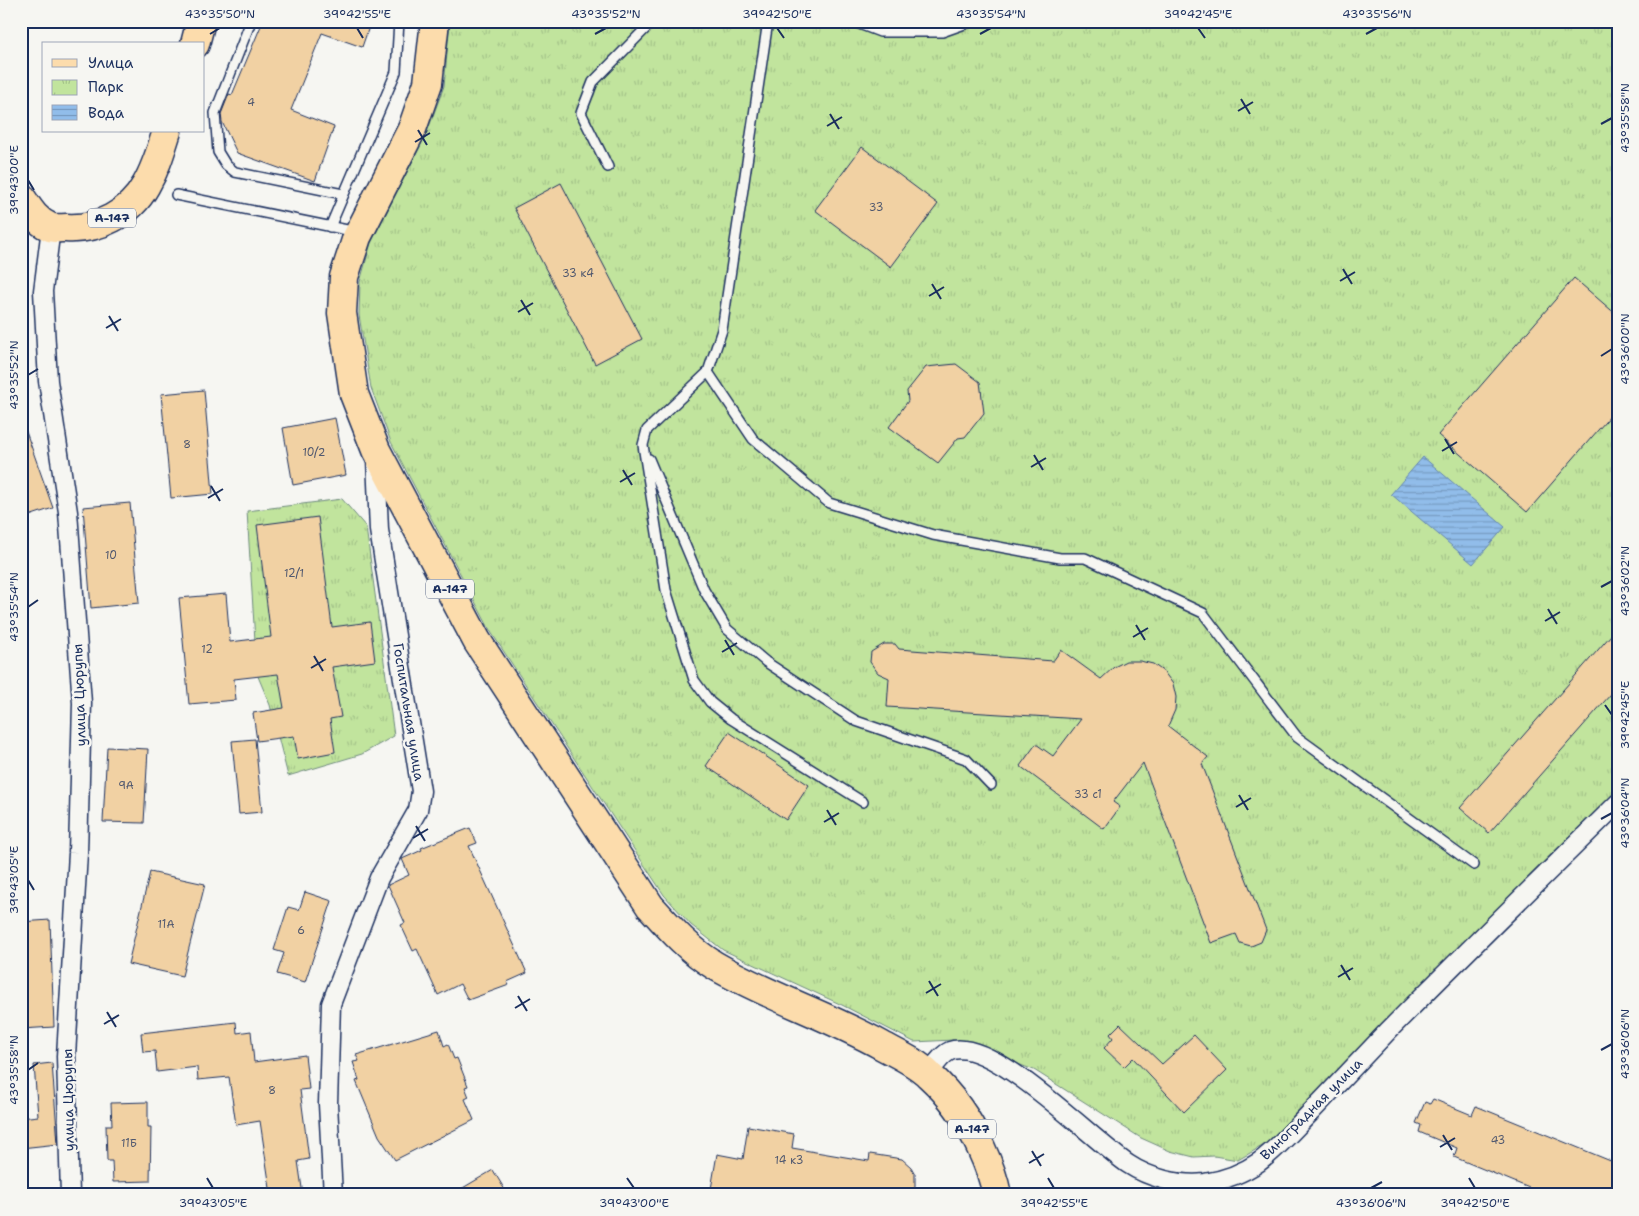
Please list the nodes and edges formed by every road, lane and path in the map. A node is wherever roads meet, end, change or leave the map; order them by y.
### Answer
1 (201, 21) edge
2 (251, 21) edge
3 (399, 21) edge
4 (435, 21) edge
5 (653, 21) edge
6 (768, 21) edge
7 (851, 21) edge
8 (973, 21) edge
9 (196, 42) edge
10 (167, 132) edge
11 (608, 167) dead end
12 (344, 194) junction
13 (176, 195) dead end
14 (21, 197) edge
15 (330, 227) junction
16 (51, 228) junction
17 (359, 233) junction
18 (708, 372) junction
19 (643, 445) junction
20 (376, 450) junction
21 (990, 786) dead end
22 (863, 802) dead end
23 (1618, 803) edge
24 (1474, 865) dead end
25 (928, 1074) junction
26 (70, 1195) edge
27 (332, 1195) edge
28 (997, 1195) edge

1 - 9 main road
2 - 12 lane
3 - 12 lane
4 - 17 main road, А-147
5 - 11 lane
6 - 18 lane
7 - 8 lane
10 - 16 main road, А-147
12 - 15 lane
13 - 15 lane
14 - 16 main road
15 - 17 lane
16 - 26 street, улица Цюрупы
17 - 20 main road, А-147
18 - 19 lane
18 - 24 lane
19 - 21 lane
19 - 22 lane
20 - 25 main road, А-147
20 - 27 street, Госпитальная улица
23 - 25 street, Виноградная улица
25 - 28 main road, А-147

